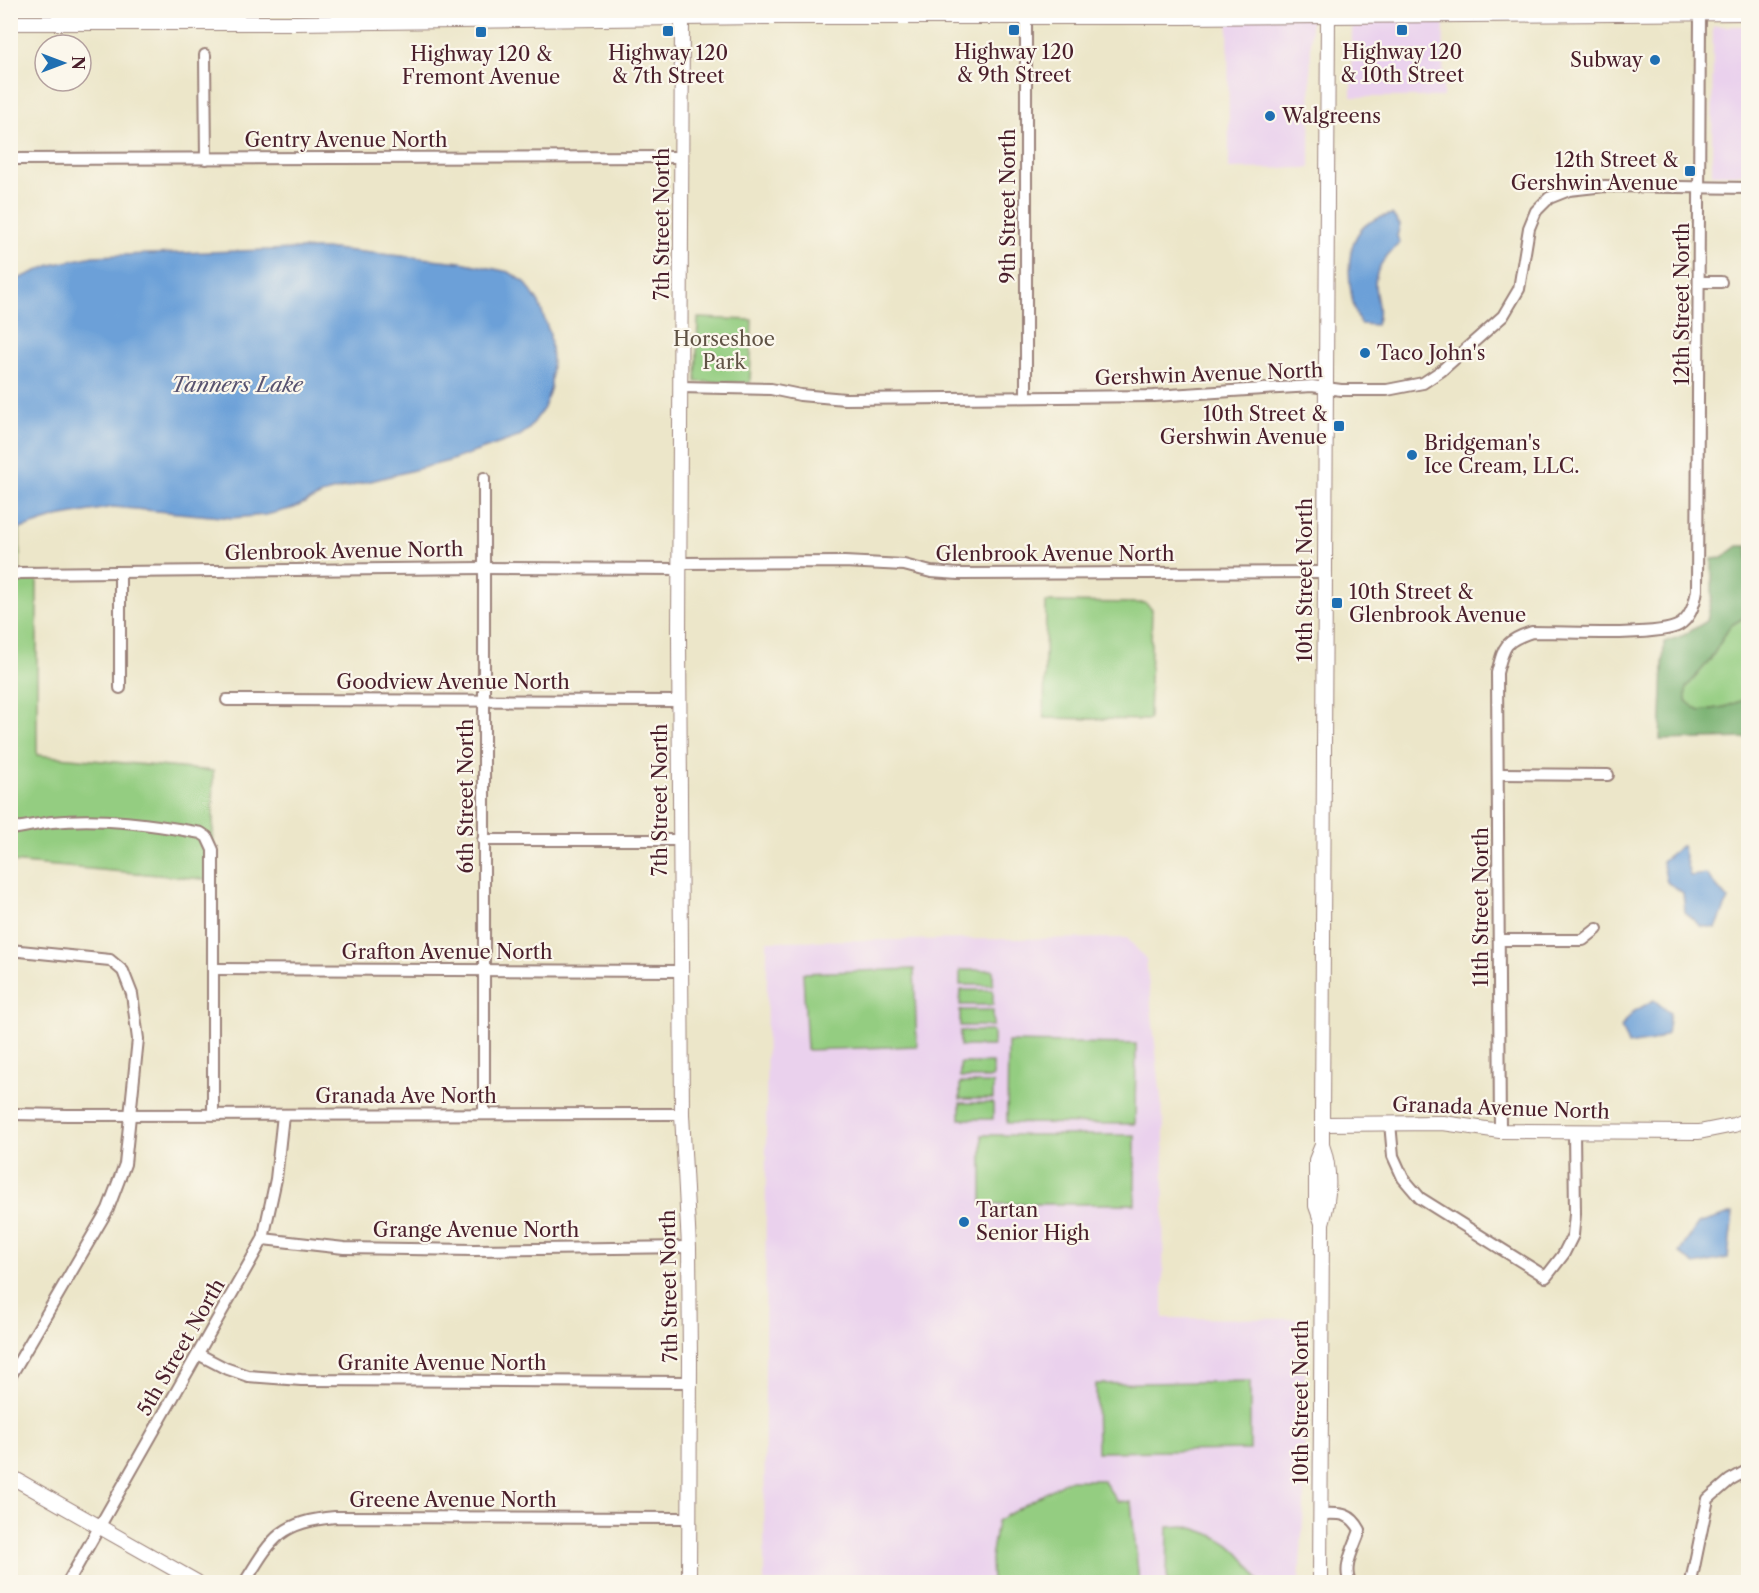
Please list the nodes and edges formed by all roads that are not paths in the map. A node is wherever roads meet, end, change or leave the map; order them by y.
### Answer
1 (151, 10) edge
2 (209, 10) edge
3 (1047, 13) edge
4 (1328, 13) edge
5 (1700, 13) junction
6 (1749, 13) edge
7 (764, 14) edge
8 (485, 15) edge
9 (1026, 16) junction
10 (168, 17) edge
11 (185, 17) edge
12 (682, 17) junction
13 (10, 23) edge
14 (140, 23) junction
15 (242, 23) junction
16 (205, 55) dead end
17 (682, 157) junction
18 (10, 159) edge
19 (206, 159) junction
20 (1749, 188) edge
21 (1701, 189) junction
22 (1700, 282) junction
23 (1721, 282) dead end
24 (680, 387) junction
25 (1326, 387) junction
26 (1026, 396) junction
27 (484, 478) dead end
28 (679, 566) junction
29 (483, 568) junction
30 (120, 572) junction
31 (1325, 572) junction
32 (10, 575) edge
33 (1497, 683) joint
34 (120, 688) dead end
35 (227, 700) dead end
36 (484, 700) junction
37 (679, 701) junction
38 (1498, 774) junction
39 (1608, 775) dead end
40 (10, 829) edge
41 (483, 840) junction
42 (680, 840) junction
43 (1597, 928) dead end
44 (1500, 940) junction
45 (10, 950) edge
46 (213, 969) junction
47 (483, 971) junction
48 (681, 971) junction
49 (484, 1113) junction
50 (11, 1114) edge
51 (213, 1114) junction
52 (682, 1114) junction
53 (131, 1115) junction
54 (283, 1115) junction
55 (1749, 1119) edge
56 (1390, 1123) junction
57 (1322, 1124) junction
58 (1500, 1131) junction
59 (1574, 1131) junction
60 (263, 1239) junction
61 (689, 1247) junction
62 (198, 1354) junction
63 (10, 1377) edge
64 (690, 1382) junction
65 (1749, 1470) edge
66 (10, 1476) edge
67 (1320, 1514) junction
68 (690, 1518) junction
69 (99, 1528) junction
70 (68, 1582) edge
71 (197, 1582) edge
72 (245, 1582) edge
73 (689, 1582) edge
74 (1320, 1582) edge
75 (1350, 1582) edge
76 (1691, 1582) edge

1 - 14 main road
2 - 15 main road
3 - 4 main road
3 - 9 main road
4 - 5 main road
4 - 25 main road, 10th Street North
5 - 6 main road
5 - 21 street, 12th Street North
7 - 9 main road
7 - 12 main road
8 - 12 main road
8 - 15 main road
9 - 26 street, 9th Street North
10 - 11 main road
10 - 14 main road
11 - 15 main road
12 - 17 main road, 7th Street North
13 - 14 main road
16 - 19 street
17 - 19 street, Gentry Avenue North
17 - 24 main road, 7th Street North
18 - 19 street, Gentry Avenue North
20 - 21 street
21 - 22 street, 12th Street North
21 - 25 street, Gershwin Avenue North
22 - 23 street
22 - 33 street, 12th Street North
24 - 26 street, Gershwin Avenue North
24 - 28 main road, 7th Street North
25 - 26 street, Gershwin Avenue North
25 - 31 main road, 10th Street North
27 - 29 street, 6th Street North
28 - 29 street, Glenbrook Avenue North
28 - 31 street, Glenbrook Avenue North
28 - 37 main road, 7th Street North
29 - 30 street, Glenbrook Avenue North
29 - 36 street, 6th Street North
30 - 32 street, Glenbrook Avenue North
30 - 34 street
31 - 57 main road, 10th Street North
33 - 38 street, 11th Street North
35 - 36 street, Goodview Avenue North
36 - 37 street, Goodview Avenue North
36 - 41 street, 6th Street North
37 - 42 main road, 7th Street North
38 - 39 street
38 - 44 street, 11th Street North
40 - 46 street
41 - 42 street
41 - 47 street, 6th Street North
42 - 48 main road, 7th Street North
43 - 44 street
44 - 58 street, 11th Street North
45 - 53 street
46 - 47 street, Grafton Avenue North
46 - 51 street
47 - 48 street, Grafton Avenue North
47 - 49 street, 6th Street North
48 - 52 main road, 7th Street North
49 - 52 street, Granada Ave North
49 - 54 street, Granada Ave North
50 - 53 street, Granada Ave North
51 - 53 street, Granada Ave North
51 - 54 street, Granada Ave North
52 - 61 main road, 7th Street North
53 - 63 street
54 - 60 street, 5th Street North
55 - 59 main road, Granada Avenue North
56 - 57 main road, Granada Avenue North
56 - 58 main road, Granada Avenue North
56 - 59 street
57 - 67 main road, 10th Street North
58 - 59 main road, Granada Avenue North
60 - 61 street, Grange Avenue North
60 - 62 street, 5th Street North
61 - 64 main road, 7th Street North
62 - 64 street, Granite Avenue North
62 - 69 street, 5th Street North
64 - 68 main road, 7th Street North
65 - 76 street
66 - 69 main road
67 - 74 main road, 10th Street North
67 - 75 street
68 - 72 street, Greene Avenue North
68 - 73 main road, 7th Street North
69 - 70 street, 5th Street North
69 - 71 main road

